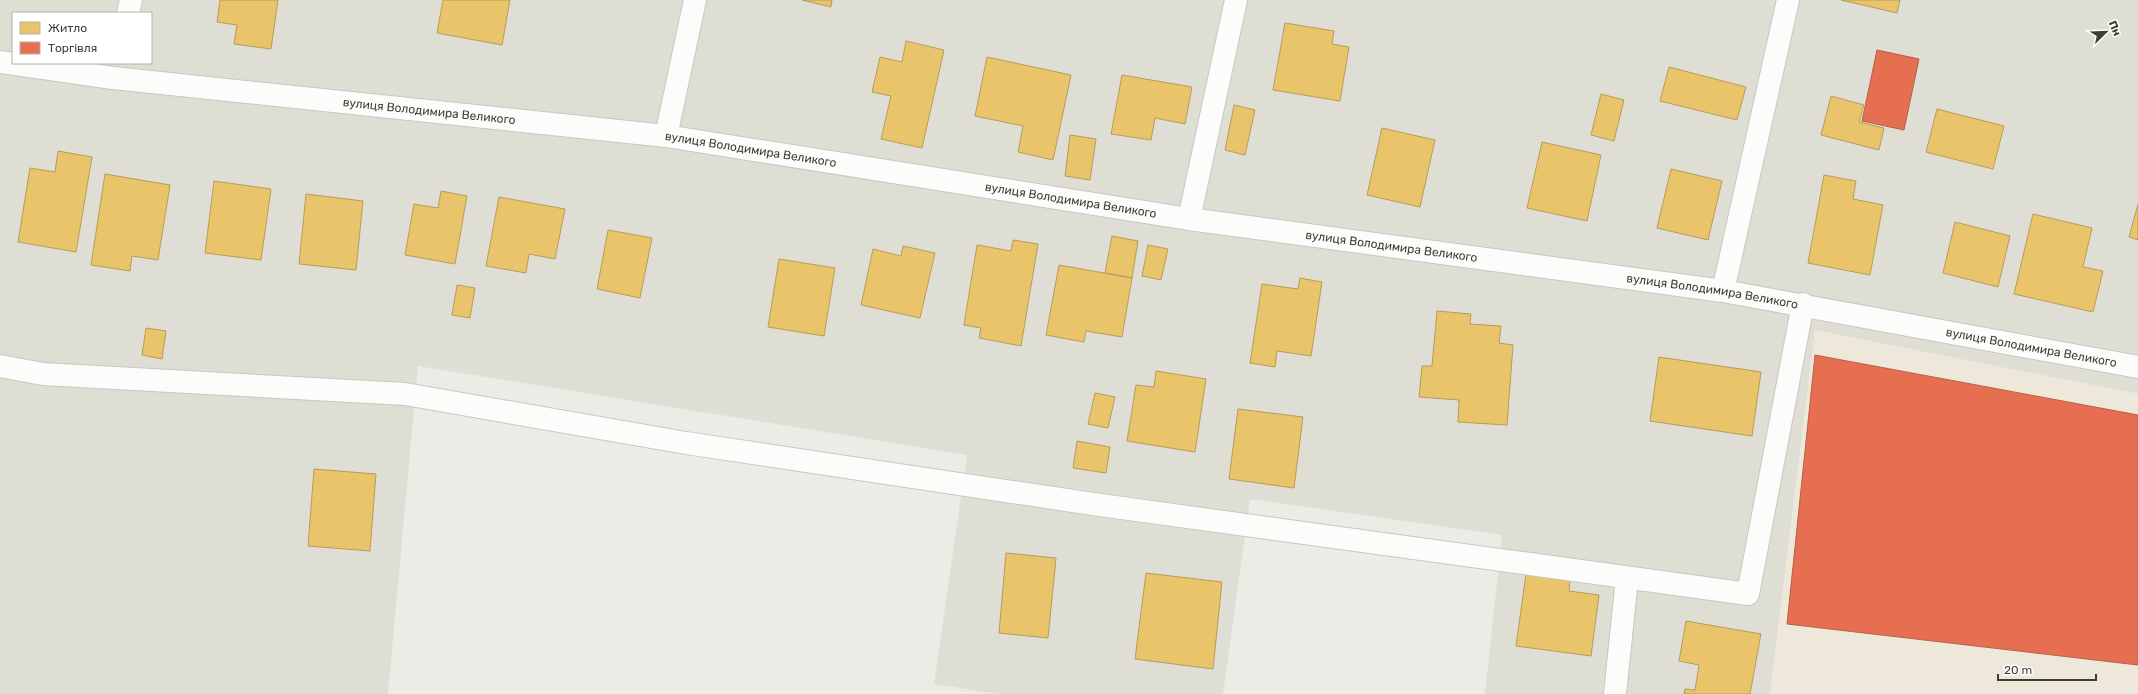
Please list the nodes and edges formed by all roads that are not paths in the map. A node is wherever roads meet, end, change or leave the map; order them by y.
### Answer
1 (131, 0) edge
2 (695, 0) edge
3 (1236, 0) edge
4 (1788, 0) edge
5 (128, 12) edge
6 (0, 62) edge
7 (12, 63) edge
8 (28, 64) edge
9 (114, 70) edge
10 (666, 136) junction
11 (1189, 219) junction
12 (1723, 291) junction
13 (1803, 304) junction
14 (0, 366) edge
15 (2138, 366) edge
16 (1628, 578) junction
17 (1615, 694) edge

1 - 5 street
2 - 10 street
3 - 11 street
4 - 12 street
6 - 7 street, вулиця Володимира Великого
8 - 9 street, вулиця Володимира Великого
9 - 10 street, вулиця Володимира Великого
10 - 11 street, вулиця Володимира Великого
11 - 12 street, вулиця Володимира Великого
12 - 13 street, вулиця Володимира Великого
13 - 15 street, вулиця Володимира Великого
13 - 16 street
14 - 16 street
16 - 17 street

